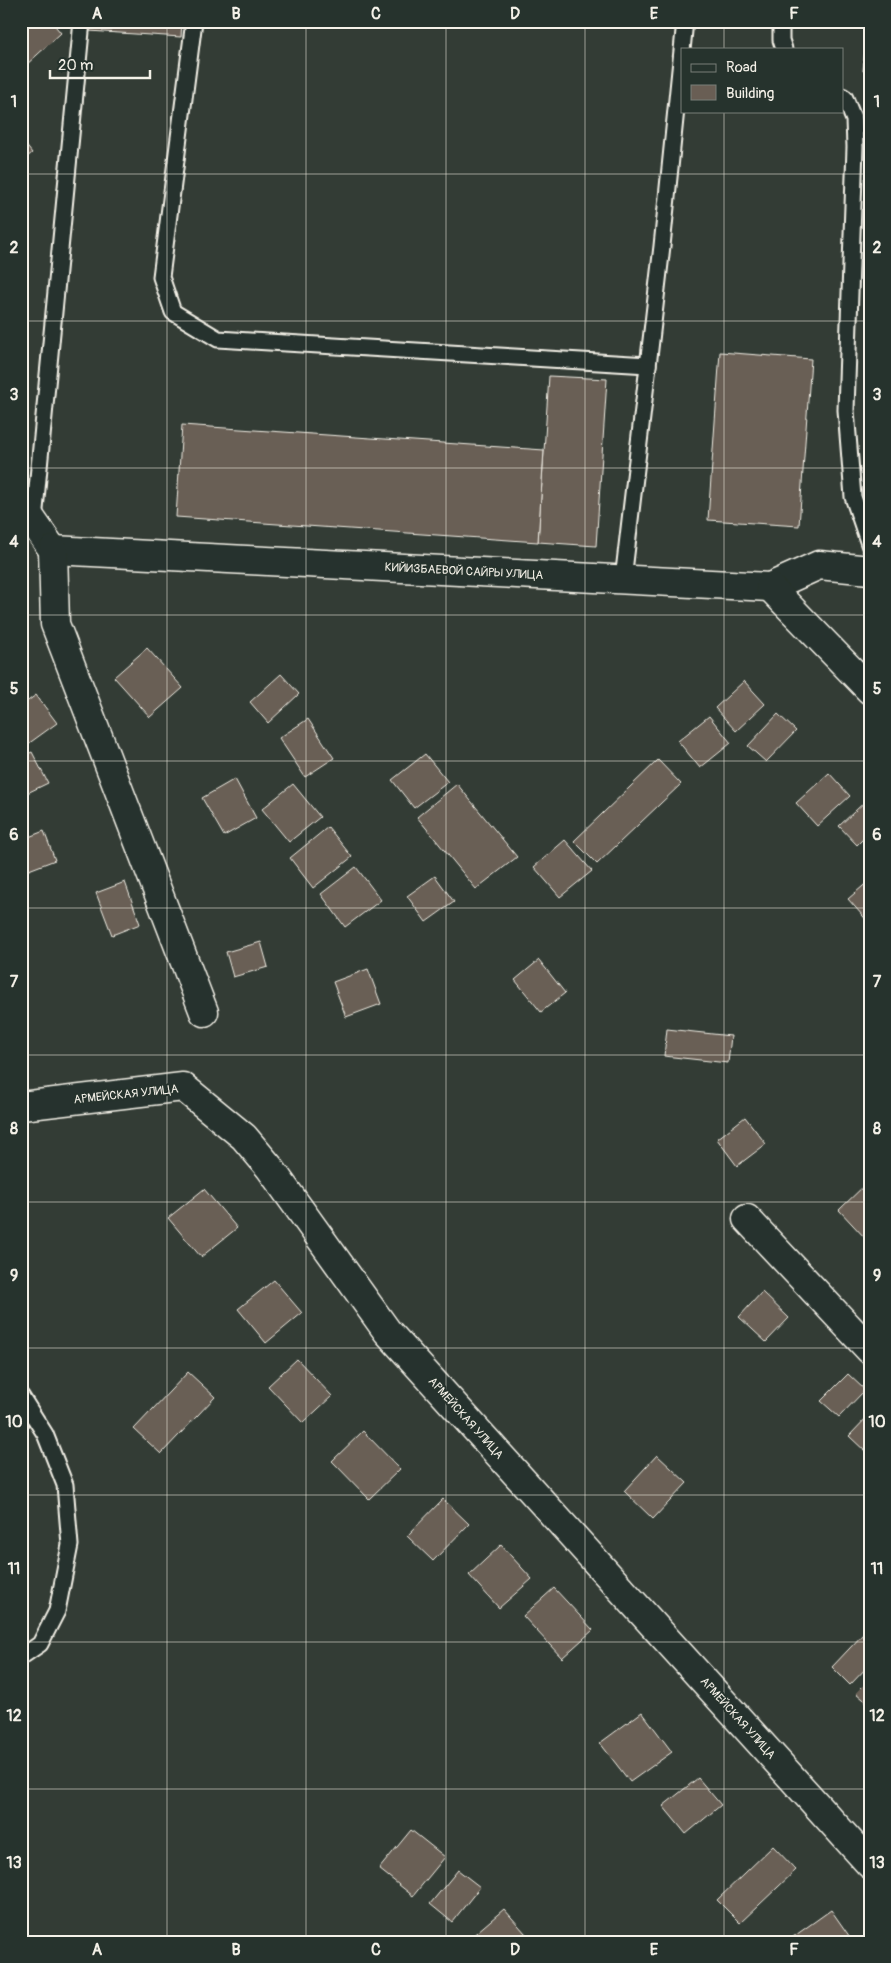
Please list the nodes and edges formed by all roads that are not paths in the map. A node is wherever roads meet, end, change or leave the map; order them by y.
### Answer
1 (82, 21) edge
2 (194, 21) edge
3 (684, 21) edge
4 (781, 21) edge
5 (681, 48) edge
6 (784, 48) edge
7 (681, 50) edge
8 (844, 97) edge
9 (648, 365) junction
10 (27, 514) edge
11 (870, 547) edge
12 (54, 550) junction
13 (870, 570) edge
14 (623, 580) junction
15 (770, 587) junction
16 (870, 690) edge
17 (204, 1012) dead end
18 (21, 1106) edge
19 (747, 1219) dead end
20 (870, 1350) edge
21 (21, 1396) edge
22 (21, 1656) edge
23 (870, 1864) edge

1 - 10 lane
2 - 9 lane
3 - 5 lane
4 - 6 lane
7 - 9 lane
8 - 11 lane
9 - 14 lane
10 - 12 street
12 - 14 street, КИЙИЗБАЕВОЙ САЙРЫ УЛИЦА
12 - 17 street
13 - 15 street, КИЙИЗБАЕВОЙ САЙРЫ УЛИЦА
14 - 15 street, КИЙИЗБАЕВОЙ САЙРЫ УЛИЦА
15 - 16 street
18 - 23 street, АРМЕЙСКАЯ УЛИЦА
19 - 20 street
21 - 22 lane

